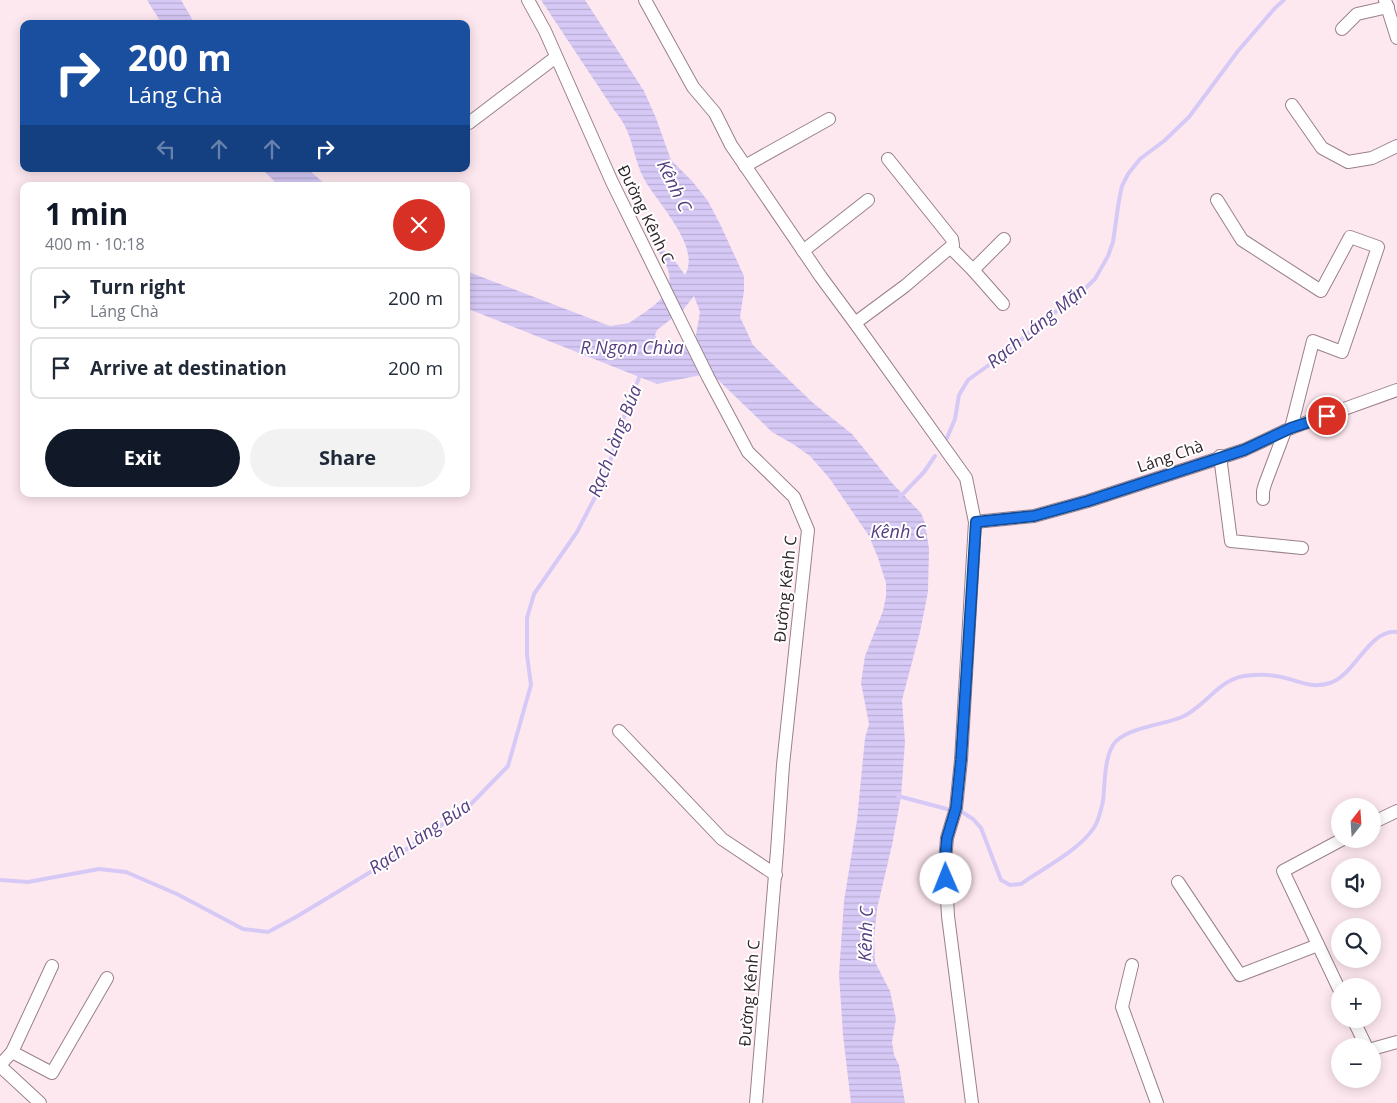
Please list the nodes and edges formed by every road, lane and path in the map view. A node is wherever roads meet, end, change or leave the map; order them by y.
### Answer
1 (528, 0) edge
2 (645, 0) edge
3 (1386, 4) edge
4 (1342, 29) dead end
5 (1397, 38) edge
6 (556, 57) junction
7 (1292, 105) dead end
8 (829, 119) dead end
9 (470, 122) edge
10 (1397, 146) edge
11 (888, 159) dead end
12 (745, 166) junction
13 (868, 200) dead end
14 (1218, 200) dead end
15 (1004, 239) dead end
16 (951, 248) junction
17 (803, 251) junction
18 (973, 270) junction
19 (1003, 304) dead end
20 (856, 323) junction
21 (1397, 390) edge
22 (1288, 430) junction
23 (1220, 456) junction
24 (1263, 499) dead end
25 (976, 522) junction
26 (1302, 548) dead end
27 (619, 731) dead end
28 (1397, 811) edge
29 (1381, 819) edge
30 (1331, 845) edge
31 (776, 875) junction
32 (1178, 882) dead end
33 (1318, 945) junction
34 (52, 966) dead end
35 (1132, 966) dead end
36 (107, 978) dead end
37 (1334, 978) edge
38 (1397, 1042) edge
39 (1381, 1046) edge
40 (12, 1052) junction
41 (0, 1065) edge
42 (40, 1103) edge
43 (756, 1103) edge
44 (972, 1103) edge
45 (1157, 1103) edge

1 - 6 street, Đường Kênh C
2 - 12 street
3 - 4 street
3 - 5 street
6 - 9 street
6 - 31 street, Đường Kênh C
7 - 10 street
8 - 12 street
11 - 16 street
12 - 17 street
13 - 17 street
14 - 22 street
15 - 18 street
16 - 18 street
16 - 20 street
17 - 20 street
18 - 19 street
20 - 25 street
21 - 22 street, Láng Chà
22 - 23 street, Láng Chà
22 - 24 street
23 - 25 street, Láng Chà
23 - 26 street
25 - 44 street
27 - 31 street
28 - 29 street
30 - 33 street
31 - 43 street, Đường Kênh C
32 - 33 street
33 - 37 street
34 - 40 street
35 - 45 street
36 - 40 street
38 - 39 street
40 - 41 street
41 - 42 street

